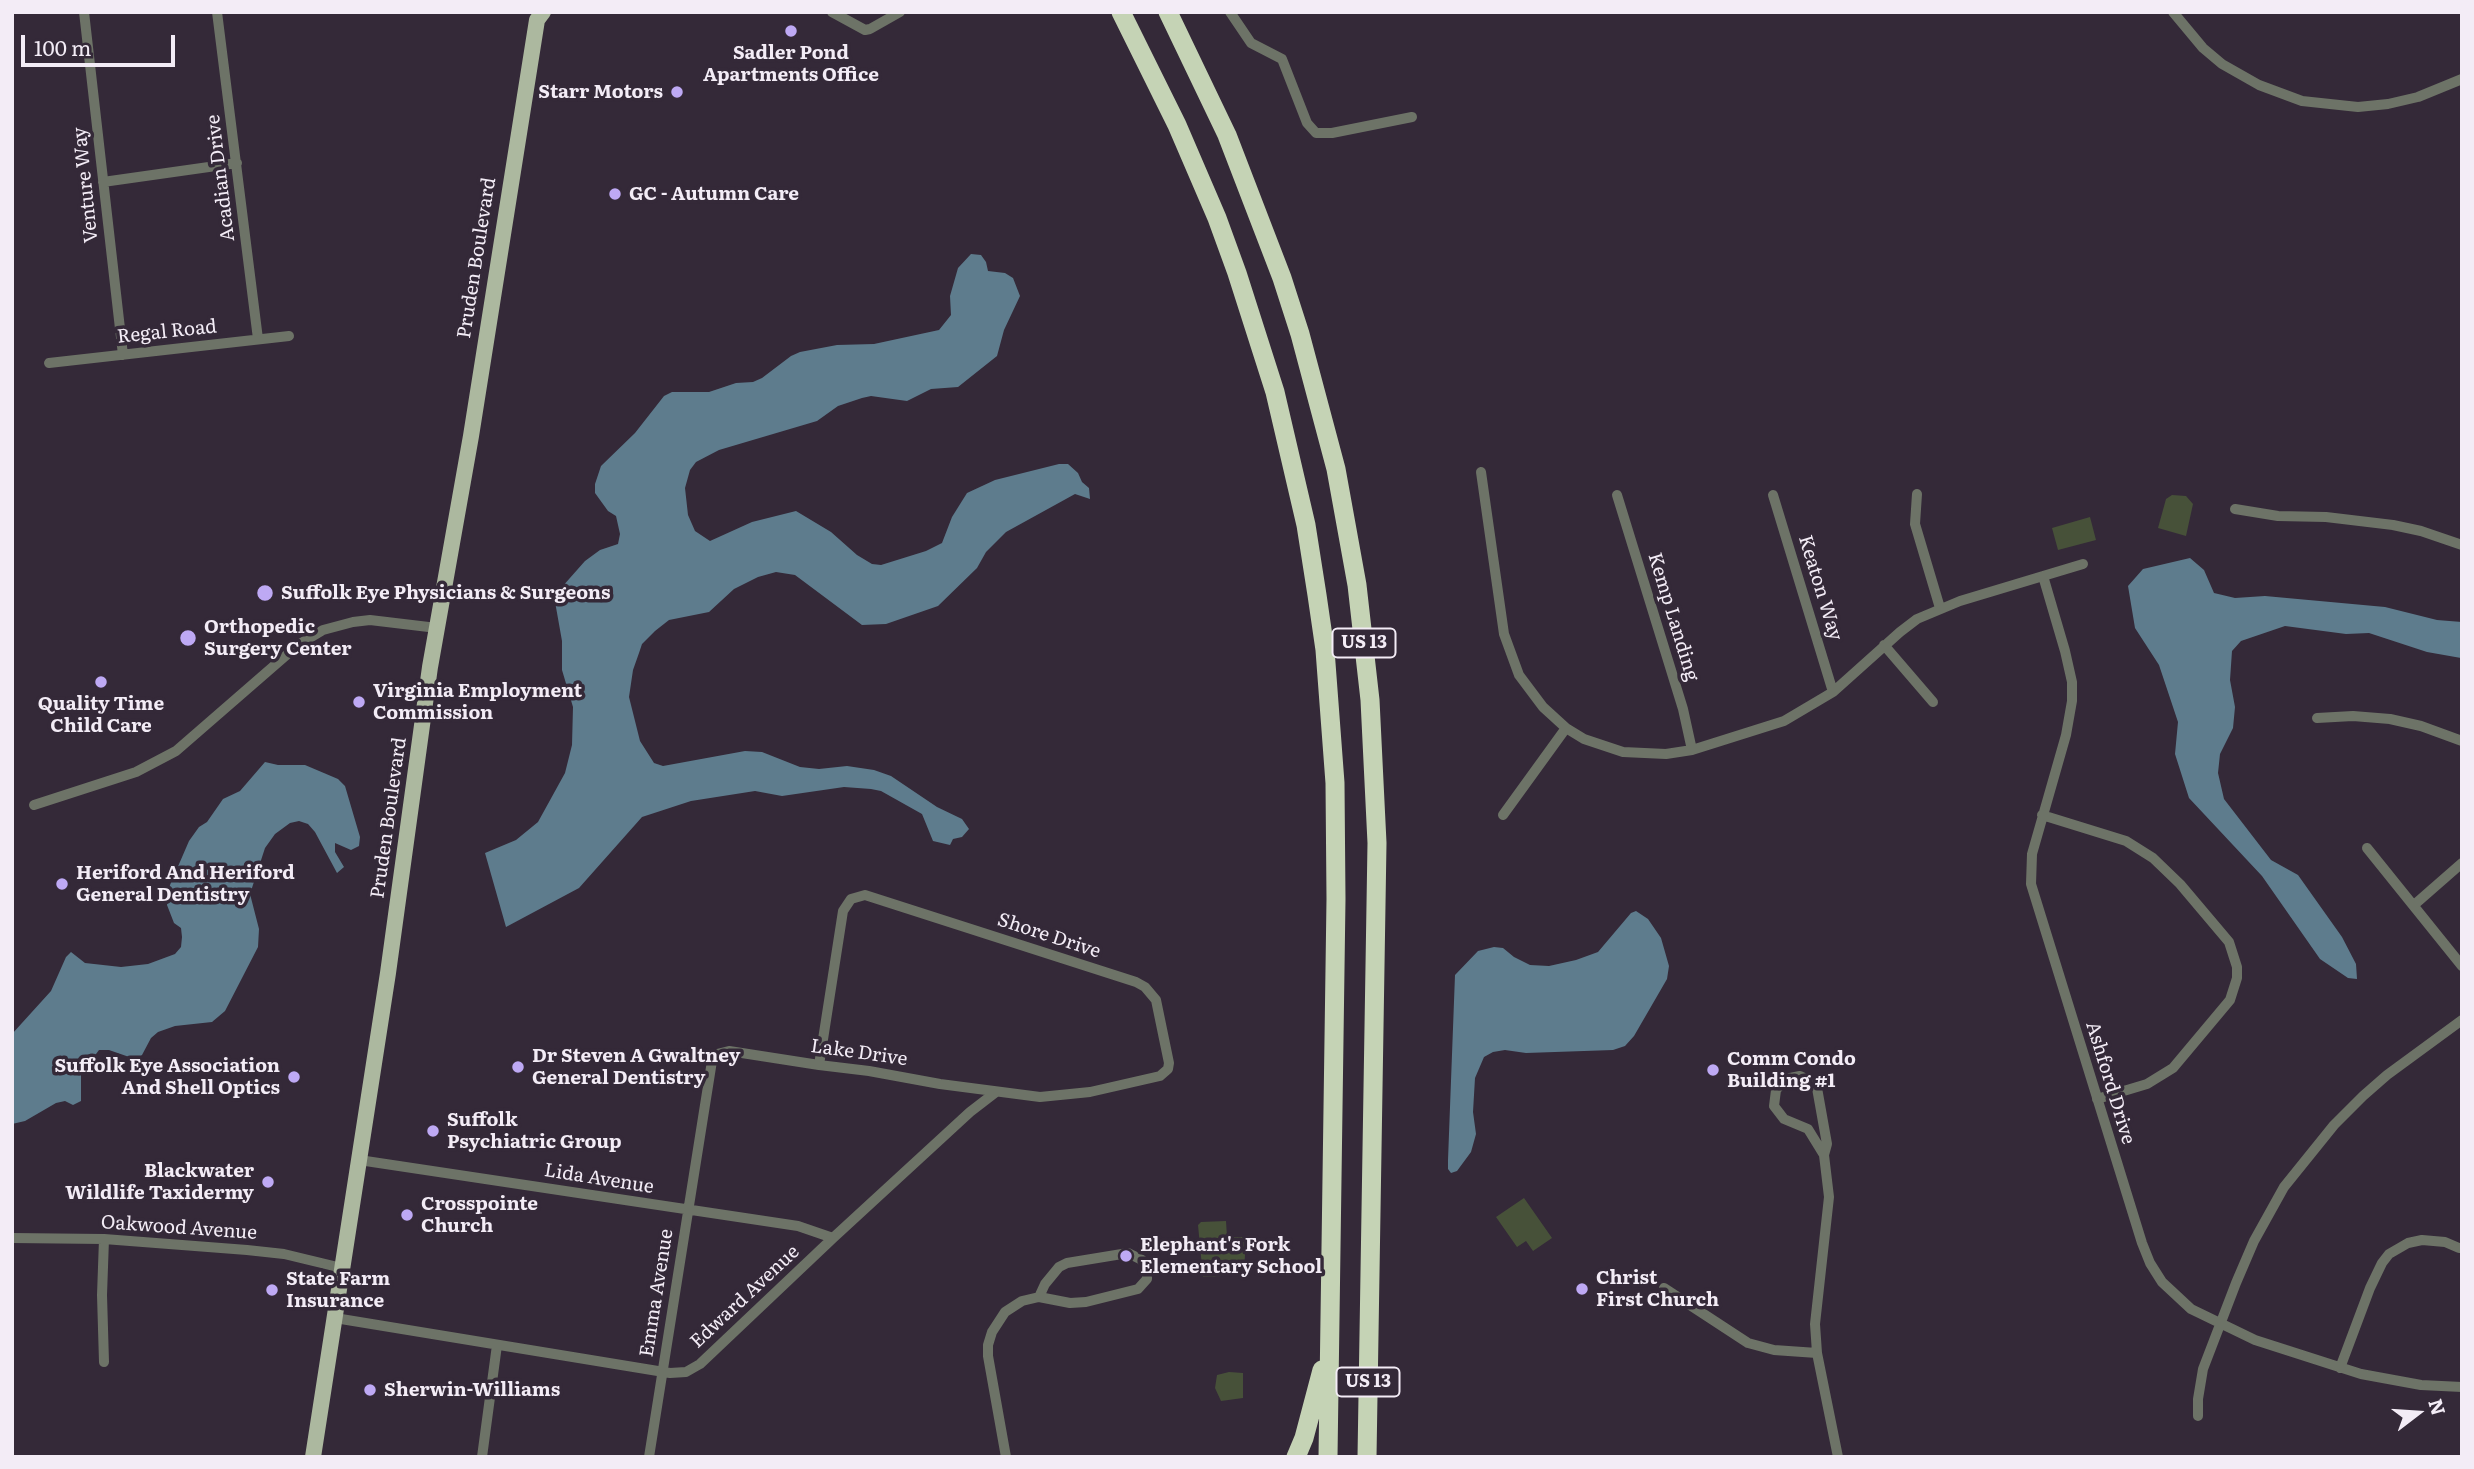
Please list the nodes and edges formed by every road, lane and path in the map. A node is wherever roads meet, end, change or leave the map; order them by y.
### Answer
1 (90, 12) edge
2 (217, 12) edge
3 (832, 12) edge
4 (900, 12) edge
5 (1121, 12) edge
6 (1168, 12) edge
7 (1230, 12) edge
8 (2173, 12) edge
9 (84, 13) edge
10 (538, 15) edge
11 (2462, 79) edge
12 (1412, 117) dead end
13 (237, 163) junction
14 (103, 182) junction
15 (289, 336) dead end
16 (258, 339) junction
17 (123, 355) junction
18 (49, 363) dead end
19 (1481, 472) dead end
20 (1917, 494) dead end
21 (1617, 495) dead end
22 (1773, 495) dead end
23 (2235, 509) dead end
24 (2462, 545) edge
25 (2083, 564) dead end
26 (2043, 576) junction
27 (1940, 608) junction
28 (436, 628) junction
29 (1884, 645) junction
30 (1833, 692) junction
31 (1933, 702) dead end
32 (2316, 718) dead end
33 (1566, 728) junction
34 (2462, 741) edge
35 (1692, 750) junction
36 (34, 805) dead end
37 (1503, 815) dead end
38 (2042, 815) junction
39 (2367, 848) dead end
40 (2462, 863) edge
41 (2414, 905) junction
42 (2462, 966) edge
43 (2462, 1020) edge
44 (717, 1054) joint
45 (819, 1065) junction
46 (996, 1092) junction
47 (2097, 1099) junction
48 (1824, 1155) junction
49 (359, 1160) junction
50 (688, 1211) junction
51 (12, 1238) edge
52 (833, 1238) junction
53 (103, 1239) junction
54 (2459, 1248) dead end
55 (342, 1268) junction
56 (1664, 1288) dead end
57 (1039, 1297) junction
58 (1370, 1306) junction
59 (335, 1318) junction
60 (2221, 1324) junction
61 (1330, 1332) junction
62 (497, 1345) junction
63 (1817, 1353) junction
64 (104, 1362) dead end
65 (2340, 1368) junction
66 (663, 1372) junction
67 (2462, 1387) edge
68 (2198, 1416) dead end
69 (313, 1457) edge
70 (482, 1457) edge
71 (649, 1457) edge
72 (1006, 1457) edge
73 (1296, 1457) edge
74 (1328, 1457) edge
75 (1367, 1457) edge
76 (1378, 1457) edge
77 (1838, 1457) edge

1 - 9 street
2 - 13 street, Acadian Drive
3 - 4 street
5 - 61 highway, US 13
6 - 58 highway, US 13
7 - 12 street
8 - 11 street
9 - 14 street, Venture Way
10 - 28 main road, Pruden Boulevard
13 - 14 street
13 - 16 street, Acadian Drive
14 - 17 street, Venture Way
15 - 16 street, Regal Road
16 - 17 street, Regal Road
17 - 18 street, Regal Road
19 - 33 street
20 - 27 street
21 - 35 street, Kemp Landing
22 - 30 street, Keaton Way
23 - 24 street
25 - 26 street
26 - 27 street
26 - 38 street, Ashford Drive
27 - 29 street
28 - 36 street
28 - 49 main road, Pruden Boulevard
29 - 30 street
29 - 31 street
30 - 35 street
32 - 34 street
33 - 35 street
33 - 37 street
38 - 47 street, Ashford Drive
38 - 47 street
39 - 41 street
40 - 41 street
41 - 42 street
43 - 60 street
44 - 45 street, Lake Drive
44 - 50 street, Emma Avenue
45 - 46 street, Lake Drive
45 - 46 street, Shore Drive
46 - 52 street, Edward Avenue
47 - 60 street, Ashford Drive
48 - 48 street
48 - 63 street
49 - 50 street, Lida Avenue
49 - 55 main road, Pruden Boulevard
50 - 52 street, Lida Avenue
50 - 66 street, Emma Avenue
51 - 53 street, Oakwood Avenue
52 - 66 street, Edward Avenue
53 - 55 street, Oakwood Avenue
53 - 64 street
54 - 65 street
55 - 59 main road, Pruden Boulevard
56 - 63 street
57 - 57 street
57 - 72 street
58 - 75 highway, US 13
58 - 76 highway
59 - 62 street, Edward Avenue
59 - 69 main road, Pruden Boulevard
60 - 65 street, Ashford Drive
60 - 68 street
61 - 73 highway
61 - 74 highway, US 13
62 - 66 street, Edward Avenue
62 - 70 street
63 - 77 street
65 - 67 street, Ashford Drive
66 - 71 street, Emma Avenue

